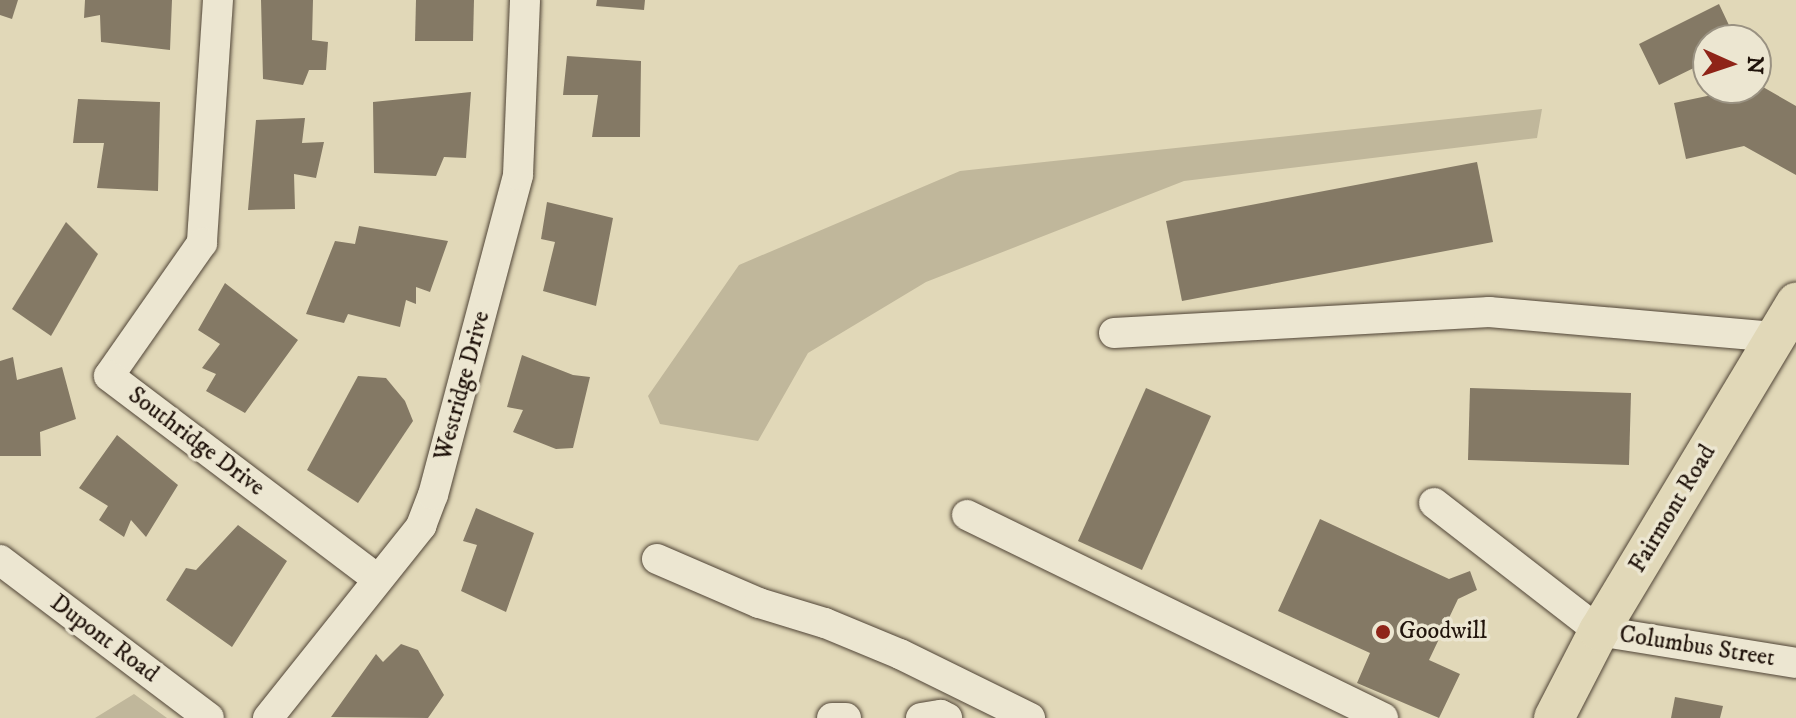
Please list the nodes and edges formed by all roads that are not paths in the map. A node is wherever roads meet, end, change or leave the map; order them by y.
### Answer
1 (218, 0) edge
2 (525, 0) edge
3 (1796, 303) edge
4 (1114, 333) dead end
5 (1774, 337) junction
6 (1434, 503) dead end
7 (967, 515) dead end
8 (657, 559) dead end
9 (0, 560) edge
10 (377, 579) junction
11 (1599, 631) junction
12 (1796, 663) edge
13 (209, 718) edge
14 (268, 718) edge
15 (832, 718) edge
16 (846, 718) edge
17 (921, 718) edge
18 (947, 718) edge
19 (1030, 718) edge
20 (1383, 718) edge
21 (1554, 718) edge

1 - 10 street, Southridge Drive
2 - 10 street, Westridge Drive
3 - 5 main road, Fairmont Road
4 - 5 street
5 - 11 main road, Fairmont Road
6 - 11 street
7 - 20 street
8 - 19 street
9 - 13 street, Dupont Road
10 - 14 street, Westridge Drive
11 - 12 street, Columbus Street
11 - 21 main road, Fairmont Road
15 - 16 street
17 - 18 street

